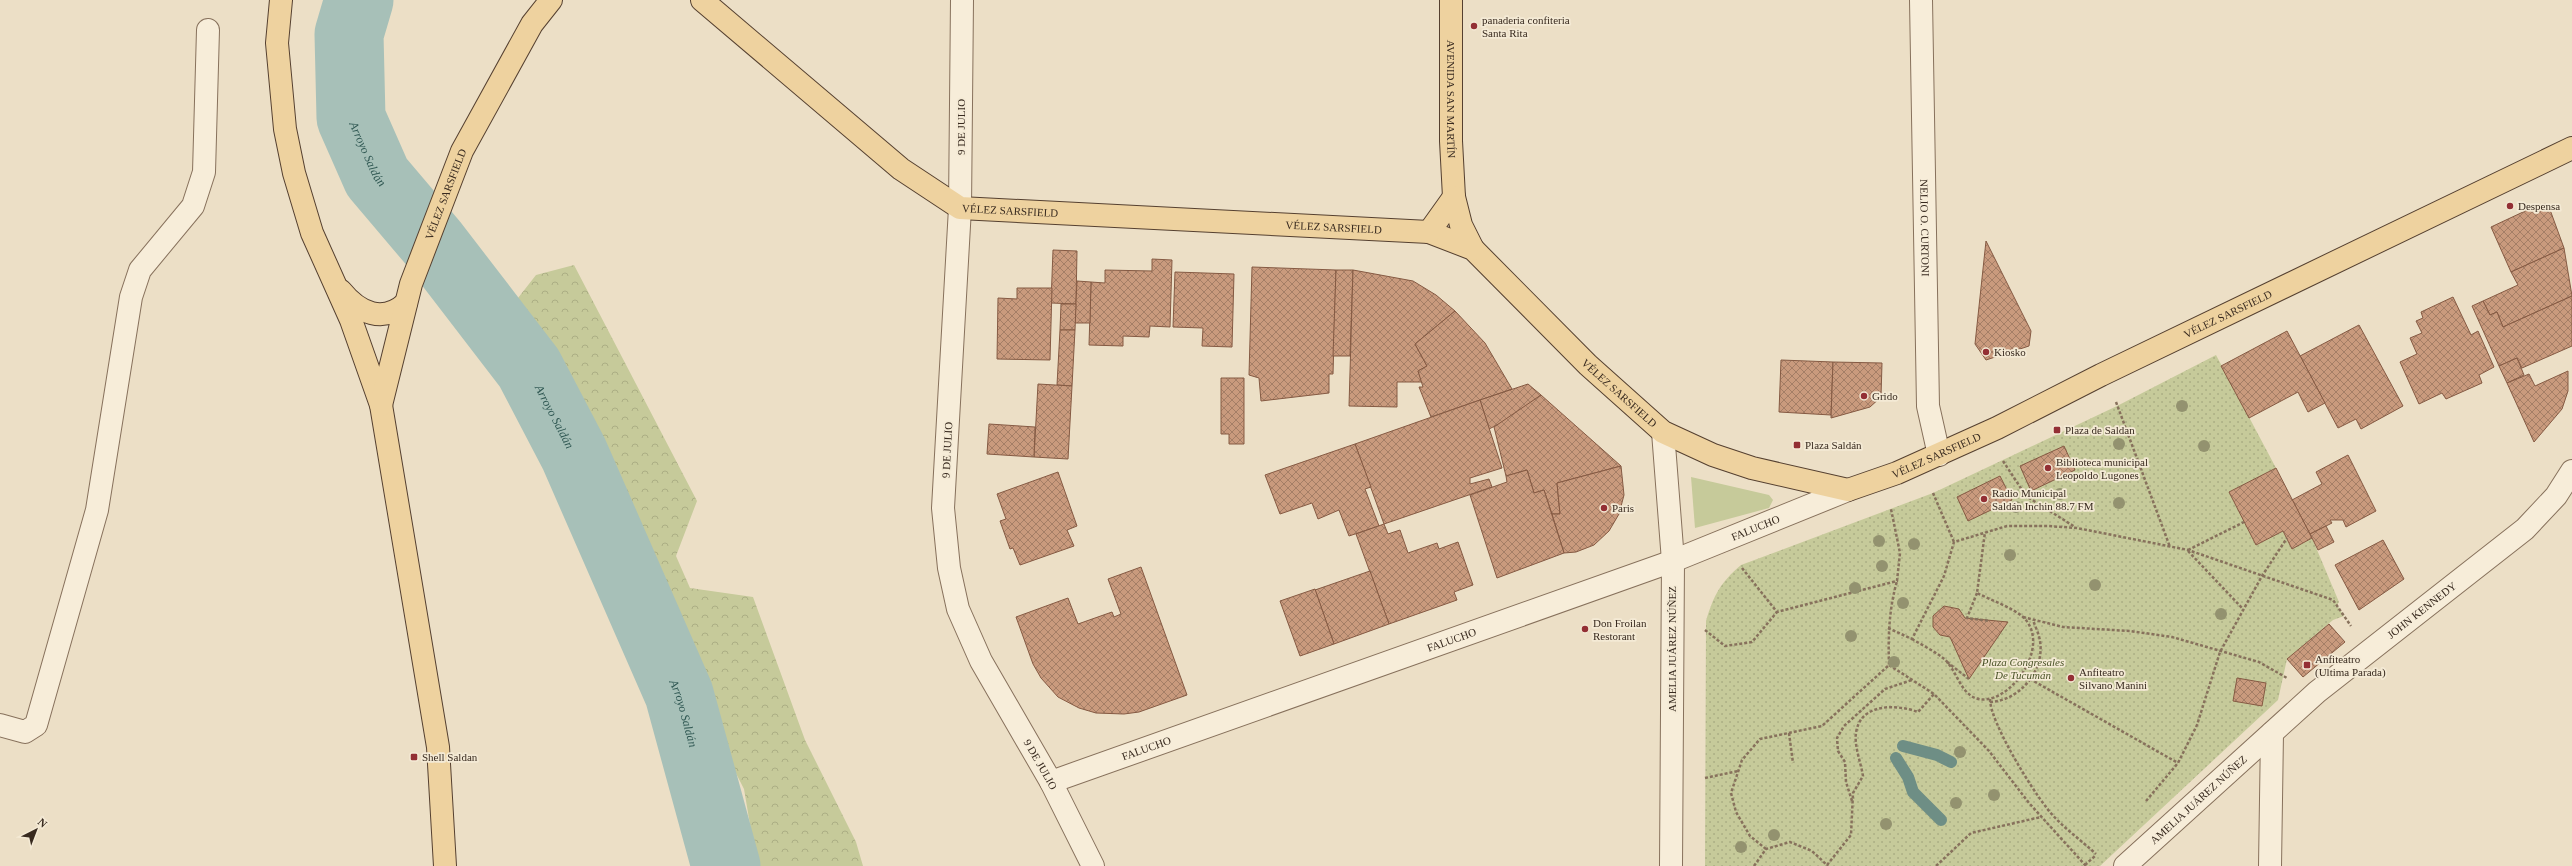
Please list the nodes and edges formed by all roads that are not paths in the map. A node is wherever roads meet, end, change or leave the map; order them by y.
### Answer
1 (280, 0) edge
2 (551, 0) edge
3 (702, 0) edge
4 (962, 0) edge
5 (1451, 0) edge
6 (1921, 0) edge
7 (208, 30) dead end
8 (2571, 151) edge
9 (1454, 197) junction
10 (960, 208) junction
11 (1429, 232) junction
12 (1474, 249) junction
13 (334, 282) junction
14 (409, 293) junction
15 (381, 405) junction
16 (1663, 432) junction
17 (1939, 455) junction
18 (2572, 471) edge
19 (1848, 490) junction
20 (1672, 561) junction
21 (0, 725) edge
22 (2272, 733) junction
23 (1050, 782) junction
24 (445, 866) edge
25 (1093, 866) edge
26 (1671, 866) edge
27 (2125, 866) edge
28 (2270, 866) edge

1 - 13 main road
2 - 14 main road, VÉLEZ SARSFIELD
3 - 10 main road, VÉLEZ SARSFIELD
4 - 10 street, 9 DE JULIO
5 - 9 main road, AVENIDA SAN MARTÍN
6 - 17 street, NELIO O. CURTONI
7 - 21 street
8 - 17 main road, VÉLEZ SARSFIELD
9 - 11 main road
9 - 12 main road, AVENIDA SAN MARTÍN
10 - 11 main road, VÉLEZ SARSFIELD
10 - 23 street, 9 DE JULIO
11 - 12 main road, VÉLEZ SARSFIELD
12 - 16 main road, VÉLEZ SARSFIELD
13 - 14 main road
13 - 15 main road
14 - 15 main road, VÉLEZ SARSFIELD
15 - 24 main road
16 - 19 main road, VÉLEZ SARSFIELD
16 - 20 street, AMELIA JUÁREZ NÚÑEZ
17 - 19 main road, VÉLEZ SARSFIELD
18 - 22 street, JOHN KENNEDY
19 - 20 street, FALUCHO
20 - 23 street, FALUCHO
20 - 26 street, AMELIA JUÁREZ NÚÑEZ
22 - 27 street, AMELIA JUÁREZ NÚÑEZ
22 - 28 street
23 - 25 street, 9 DE JULIO

